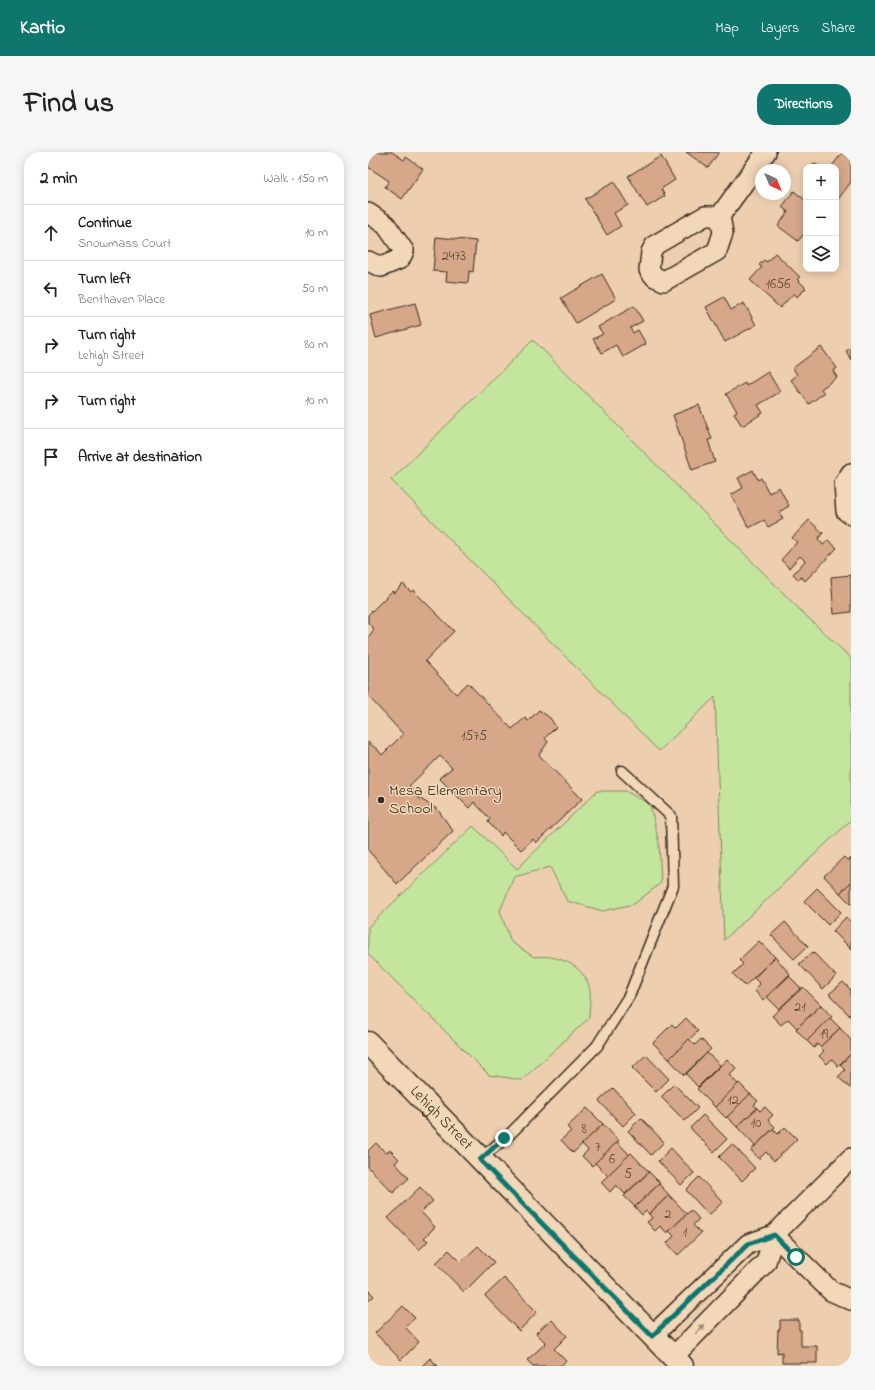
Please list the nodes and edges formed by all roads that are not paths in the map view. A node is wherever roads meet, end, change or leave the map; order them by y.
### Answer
1 (766, 152) edge
2 (368, 213) edge
3 (720, 216) dead end
4 (368, 261) edge
5 (851, 473) edge
6 (851, 515) edge
7 (622, 771) dead end
8 (368, 1043) edge
9 (851, 1158) edge
10 (480, 1160) junction
11 (774, 1235) junction
12 (851, 1300) edge
13 (652, 1336) junction
14 (677, 1362) edge

1 - 3 street
2 - 4 street
5 - 6 street
7 - 10 lane
8 - 10 street, Lehigh Street
9 - 11 street
10 - 13 street, Lehigh Street
11 - 12 street
11 - 13 street
14 -> 11 street
13 - 14 street, Lehigh Street

